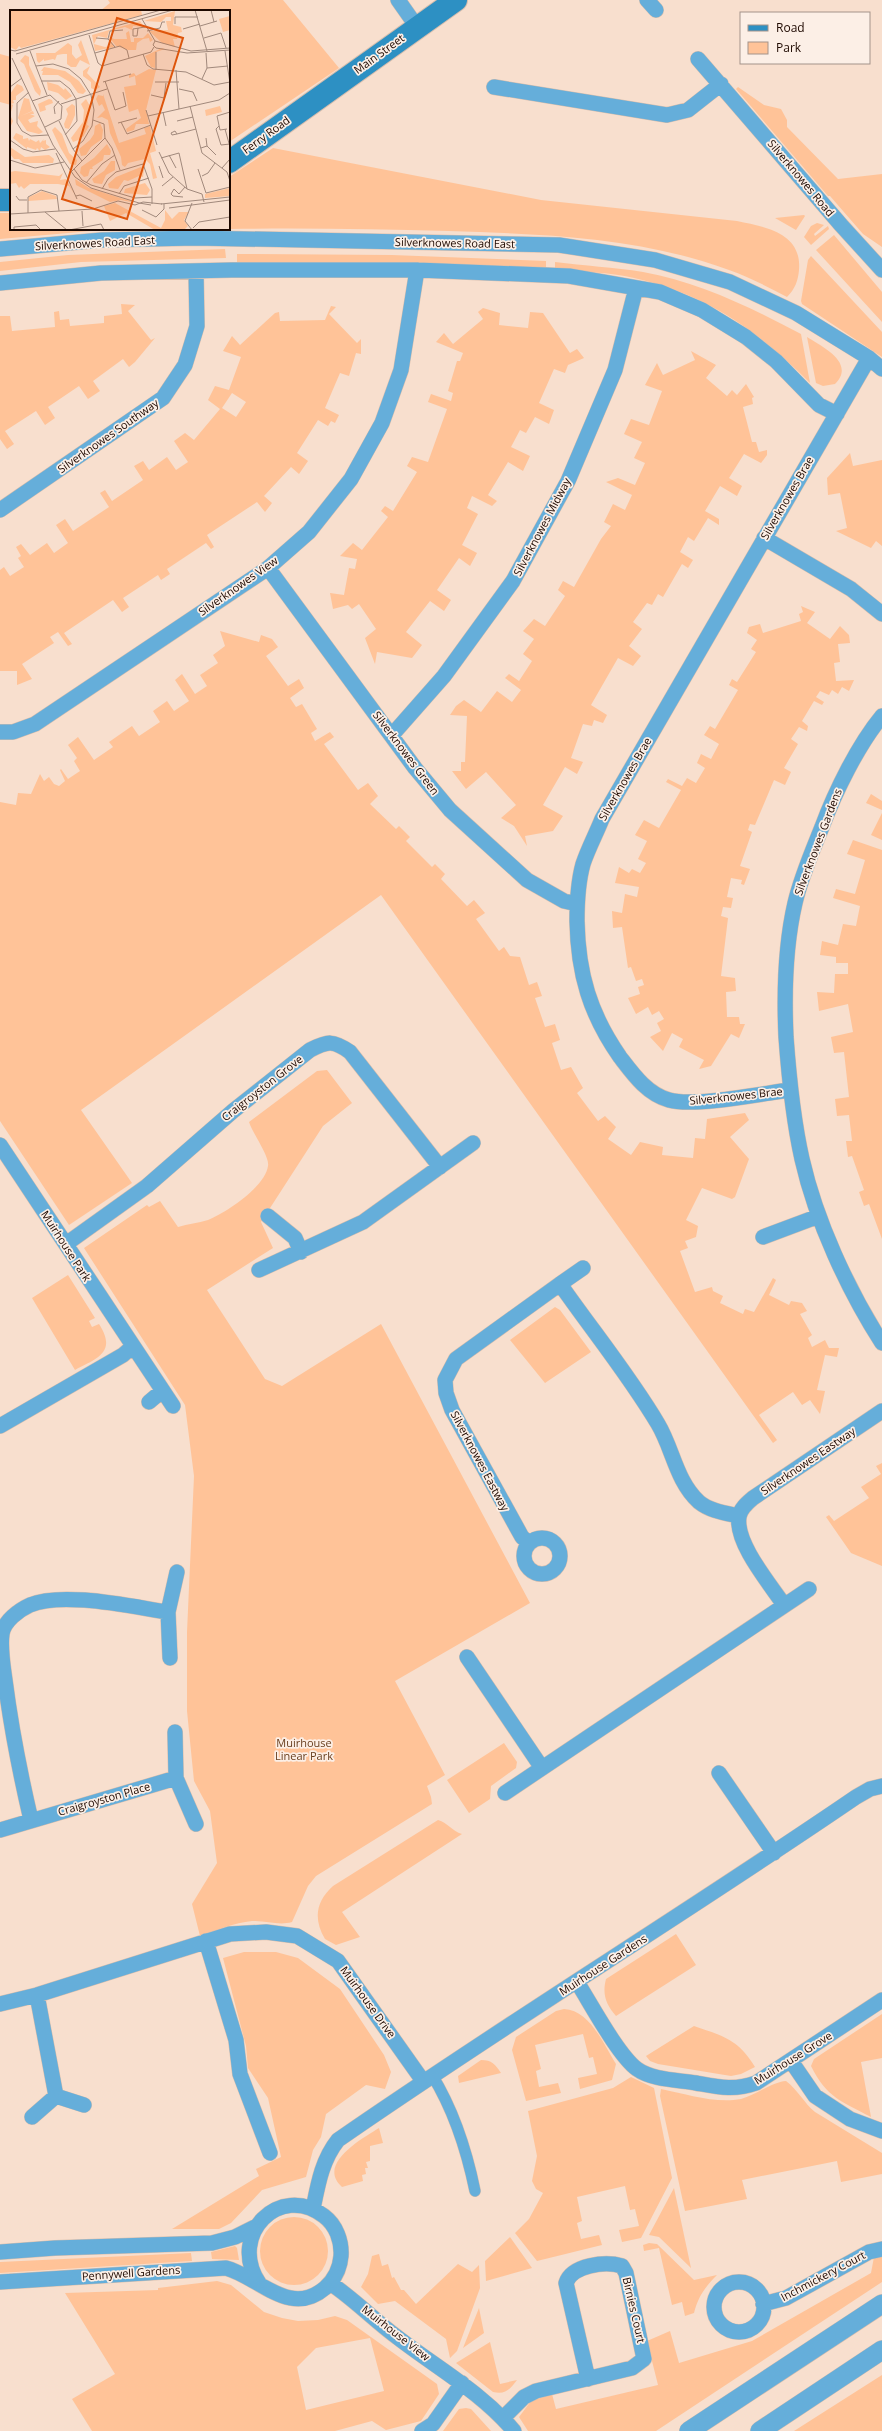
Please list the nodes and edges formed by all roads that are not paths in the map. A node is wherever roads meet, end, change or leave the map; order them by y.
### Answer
1 (398, 0) edge
2 (456, 0) edge
3 (416, 27) junction
4 (698, 59) dead end
5 (721, 84) junction
6 (494, 87) dead end
7 (303, 108) joint
8 (231, 161) edge
9 (0, 249) edge
10 (417, 270) junction
11 (882, 270) edge
12 (196, 271) junction
13 (0, 283) edge
14 (636, 288) junction
15 (869, 358) junction
16 (882, 369) edge
17 (837, 414) junction
18 (0, 510) edge
19 (764, 538) junction
20 (268, 568) junction
21 (882, 614) edge
22 (882, 716) edge
23 (0, 732) edge
24 (392, 735) junction
25 (577, 904) junction
26 (789, 1090) junction
27 (473, 1143) dead end
28 (0, 1145) edge
29 (440, 1167) junction
30 (268, 1216) dead end
31 (819, 1216) junction
32 (763, 1237) dead end
33 (66, 1244) junction
34 (301, 1252) junction
35 (583, 1268) dead end
36 (258, 1270) dead end
37 (560, 1284) junction
38 (882, 1343) edge
39 (132, 1347) junction
40 (162, 1392) junction
41 (150, 1402) dead end
42 (173, 1406) dead end
43 (882, 1410) edge
44 (0, 1426) edge
45 (739, 1516) junction
46 (529, 1543) dead end
47 (177, 1572) dead end
48 (808, 1589) dead end
49 (784, 1605) junction
50 (168, 1612) junction
51 (467, 1657) dead end
52 (170, 1658) dead end
53 (176, 1732) dead end
54 (542, 1768) junction
55 (719, 1773) dead end
56 (176, 1778) junction
57 (882, 1786) edge
58 (505, 1793) dead end
59 (31, 1820) junction
60 (196, 1824) dead end
61 (0, 1830) edge
62 (774, 1853) junction
63 (206, 1941) junction
64 (577, 1982) junction
65 (37, 1995) junction
66 (882, 2000) edge
67 (0, 2004) edge
68 (791, 2060) junction
69 (427, 2078) junction
70 (56, 2096) junction
71 (84, 2106) dead end
72 (32, 2117) dead end
73 (882, 2131) edge
74 (270, 2152) dead end
75 (475, 2191) dead end
76 (313, 2209) junction
77 (257, 2226) junction
78 (882, 2249) edge
79 (0, 2252) edge
80 (0, 2282) edge
81 (259, 2283) junction
82 (330, 2284) junction
83 (763, 2304) dead end
84 (882, 2304) edge
85 (882, 2350) edge
86 (588, 2379) junction
87 (462, 2383) junction
88 (503, 2418) junction
89 (422, 2431) edge
90 (514, 2431) edge
91 (689, 2431) edge
92 (760, 2431) edge

1 - 3 street
2 - 3 main road, Main Street
3 - 7 main road, Main Street
4 - 5 street, Silverknowes Road
5 - 6 street
5 - 11 street, Silverknowes Road
7 - 8 main road, Ferry Road
9 - 15 street, Silverknowes Road East
10 - 12 street
10 - 14 street
10 - 20 street, Silverknowes View
12 - 13 street
12 - 18 street, Silverknowes Southway
14 - 17 street
14 - 24 street, Silverknowes Midway
15 - 16 street, Silverknowes Road East
15 - 17 street, Silverknowes Brae
17 - 19 street, Silverknowes Brae
19 - 21 street
19 - 25 street, Silverknowes Brae
20 - 23 street, Silverknowes View
20 - 24 street, Silverknowes Green
22 - 26 street, Silverknowes Gardens
24 - 25 street, Silverknowes Green
25 - 26 street, Silverknowes Brae
26 - 31 street, Silverknowes Gardens
27 - 29 street
28 - 33 street, Muirhouse Park
29 - 33 street, Craigroyston Grove
29 - 34 street
30 - 34 street
31 - 32 street
31 - 38 street, Silverknowes Gardens
33 - 39 street, Muirhouse Park
34 - 36 street
35 - 37 street, Silverknowes Eastway
37 - 45 street
37 - 46 street, Silverknowes Eastway
39 - 40 street, Muirhouse Park
39 - 44 street
40 - 41 street
40 - 42 street, Muirhouse Park
43 - 45 street, Silverknowes Eastway
45 - 49 street
47 - 50 street
48 - 49 street
49 - 54 street
50 - 52 street
50 - 59 street
51 - 54 street
53 - 56 street
54 - 58 street
55 - 62 street
56 - 59 street, Craigroyston Place
56 - 60 street
57 - 62 street, Muirhouse Gardens
59 - 61 street, Craigroyston Place
62 - 64 street, Muirhouse Gardens
63 - 65 street, Muirhouse Drive
63 - 69 street, Muirhouse Drive
63 - 74 street
64 - 68 street, Muirhouse Grove
64 - 69 street, Muirhouse Gardens
65 - 67 street, Muirhouse Drive
65 - 70 street
66 - 68 street, Muirhouse Grove
68 - 73 street
69 - 75 street
69 - 76 street, Muirhouse Gardens
70 - 71 street
70 - 72 street
76 - 77 street
76 - 82 street
77 - 79 street
77 - 81 street
78 - 83 street, Inchmickery Court
80 - 81 street, Pennywell Gardens
81 - 82 street, Pennywell Gardens
82 - 87 street, Muirhouse View
84 - 91 street
85 - 92 street
86 - 86 street, Birnies Court
86 - 88 street, Birnies Court
87 - 88 street, Muirhouse View
87 - 89 street
88 - 90 street, Muirhouse View

